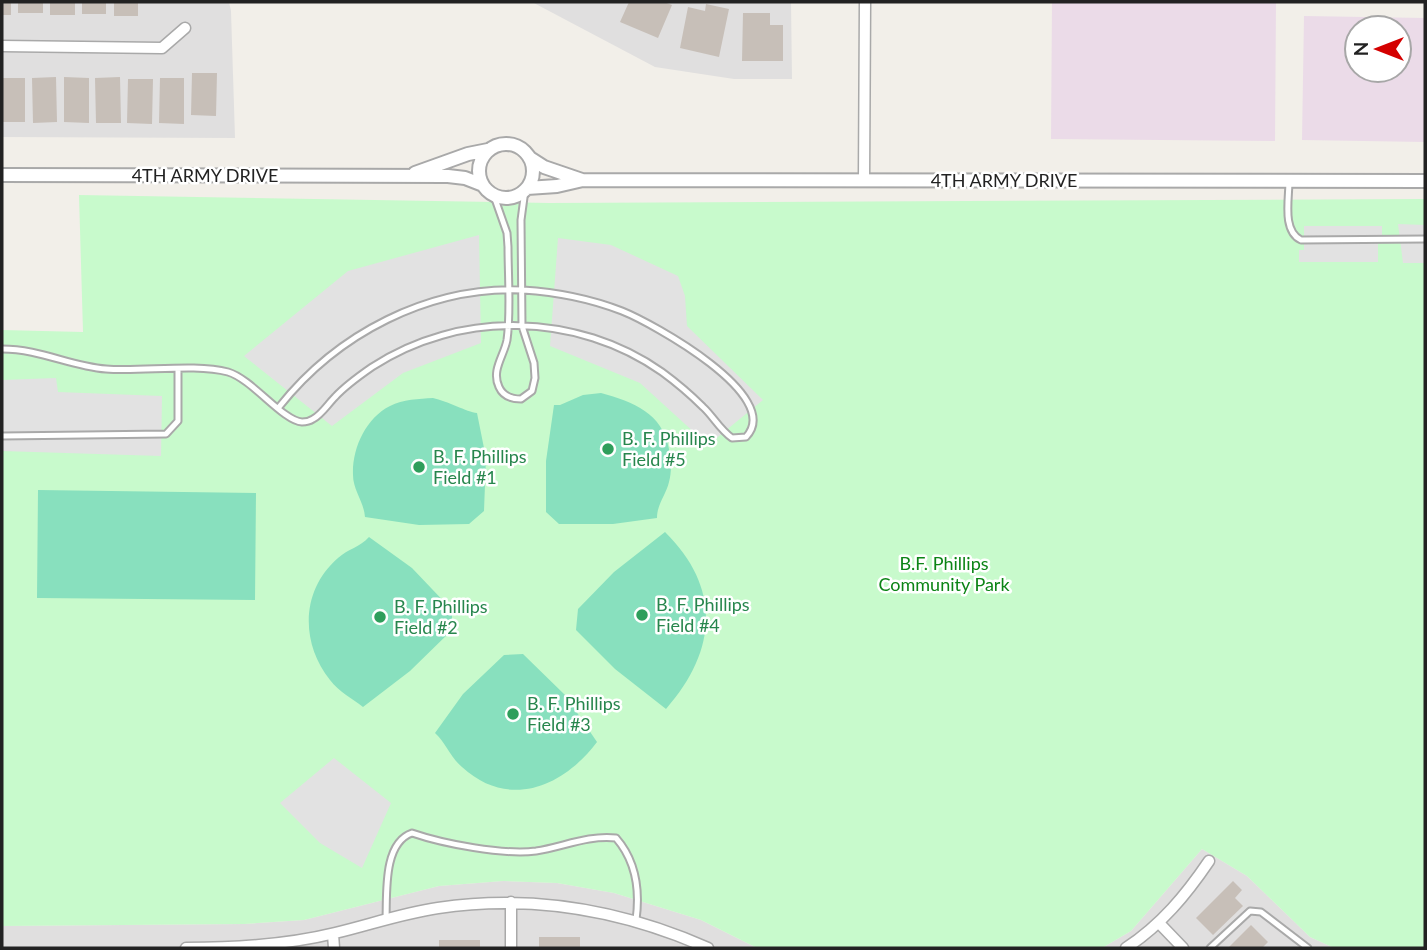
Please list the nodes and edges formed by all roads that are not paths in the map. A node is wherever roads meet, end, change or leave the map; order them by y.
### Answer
1 (865, 2) edge
2 (185, 29) dead end
3 (2, 46) edge
4 (488, 150) junction
5 (530, 158) junction
6 (2, 175) edge
7 (408, 176) junction
8 (583, 180) junction
9 (864, 181) junction
10 (1289, 181) junction
11 (1425, 181) edge
12 (482, 185) junction
13 (526, 189) junction
14 (494, 195) junction
15 (1425, 239) edge
16 (508, 290) junction
17 (522, 290) junction
18 (507, 326) junction
19 (522, 326) junction
20 (2, 349) edge
21 (178, 370) junction
22 (279, 407) junction
23 (2, 436) edge
24 (1209, 860) dead end
25 (511, 902) junction
26 (386, 919) junction
27 (636, 920) junction
28 (1159, 923) junction
29 (333, 934) junction
30 (186, 948) edge
31 (334, 948) edge
32 (511, 948) edge
33 (708, 948) edge
34 (1126, 948) edge
35 (1183, 948) edge
36 (1210, 948) edge
37 (1308, 948) edge

1 - 9 street
2 - 3 street
4 - 5 street, 4TH ARMY DRIVE
4 - 7 street, 4TH ARMY DRIVE
4 - 12 street
5 - 8 street, 4TH ARMY DRIVE
5 - 13 street
6 - 7 street, 4TH ARMY DRIVE
7 - 12 street, 4TH ARMY DRIVE
8 - 9 street, 4TH ARMY DRIVE
8 - 13 street, 4TH ARMY DRIVE
9 - 10 street, 4TH ARMY DRIVE
10 - 11 street, 4TH ARMY DRIVE
10 - 15 lane
12 - 14 street, 4TH ARMY DRIVE
13 - 14 street, 4TH ARMY DRIVE
13 - 17 lane
14 - 16 lane
16 - 17 lane
16 - 18 lane
16 - 22 lane
17 - 19 lane
17 - 19 lane
18 - 19 lane
18 - 19 lane
18 - 22 lane
20 - 21 lane
21 - 22 lane
21 - 23 lane
24 - 28 street
25 - 26 street
25 - 27 street
25 - 32 street
26 - 27 lane
26 - 29 street
27 - 33 street
28 - 34 street
28 - 35 street
29 - 30 street
29 - 31 street
36 - 37 lane

